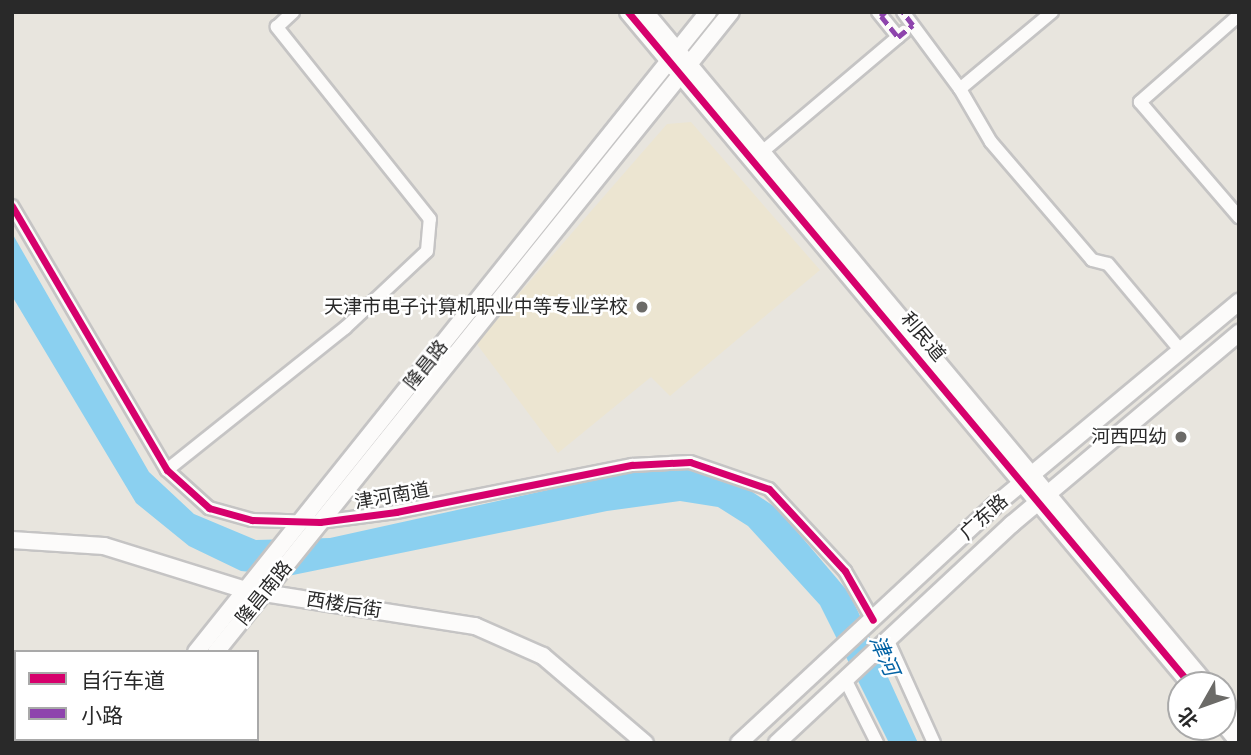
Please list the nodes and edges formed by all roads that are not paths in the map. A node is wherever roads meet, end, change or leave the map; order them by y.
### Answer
1 (293, 12) edge
2 (628, 12) edge
3 (645, 12) edge
4 (708, 12) edge
5 (731, 12) edge
6 (903, 12) edge
7 (1052, 12) edge
8 (882, 13) edge
9 (1239, 15) edge
10 (913, 25) junction
11 (898, 37) junction
12 (672, 56) junction
13 (685, 71) junction
14 (960, 89) junction
15 (757, 156) junction
16 (12, 206) edge
17 (1239, 217) edge
18 (1239, 302) edge
19 (1239, 333) edge
20 (1181, 351) junction
21 (167, 470) junction
22 (1029, 477) junction
23 (1044, 496) junction
24 (306, 527) junction
25 (12, 540) edge
26 (257, 587) junction
27 (873, 620) junction
28 (888, 640) junction
29 (198, 650) edge
30 (217, 650) edge
31 (1180, 671) edge
32 (1195, 671) edge
33 (845, 679) junction
34 (645, 743) edge
35 (739, 743) edge
36 (777, 743) edge
37 (877, 743) edge
38 (934, 743) edge

1 - 21 street
2 - 12 main road, 利民道
3 - 12 main road, 利民道
4 - 12 main road, 隆昌路
5 - 13 main road, 隆昌路
6 - 10 street
7 - 14 street
8 - 11 street
9 - 17 street
10 - 11 street
10 - 14 street
11 - 15 street
12 - 13 main road, 利民道
12 - 24 main road, 隆昌路
13 - 15 main road, 利民道
13 - 24 main road, 隆昌路
14 - 20 street
15 - 22 main road, 利民道
16 - 21 street, 津河南道
18 - 20 main road, 广东路
19 - 23 main road, 广东路
20 - 22 main road, 广东路
21 - 24 street, 津河南道
22 - 23 main road, 利民道
22 - 27 main road, 广东路
23 - 28 main road, 广东路
23 - 31 main road, 利民道
23 - 32 main road, 利民道
24 - 26 main road, 隆昌路
24 - 27 street, 津河南道
25 - 26 main road, 西楼后街
26 - 29 main road, 隆昌路
26 - 30 main road, 隆昌南路
26 - 34 main road, 西楼后街
27 - 35 main road, 广东路
28 - 33 main road, 广东路
28 - 38 street
33 - 36 main road, 广东路
33 - 37 street

